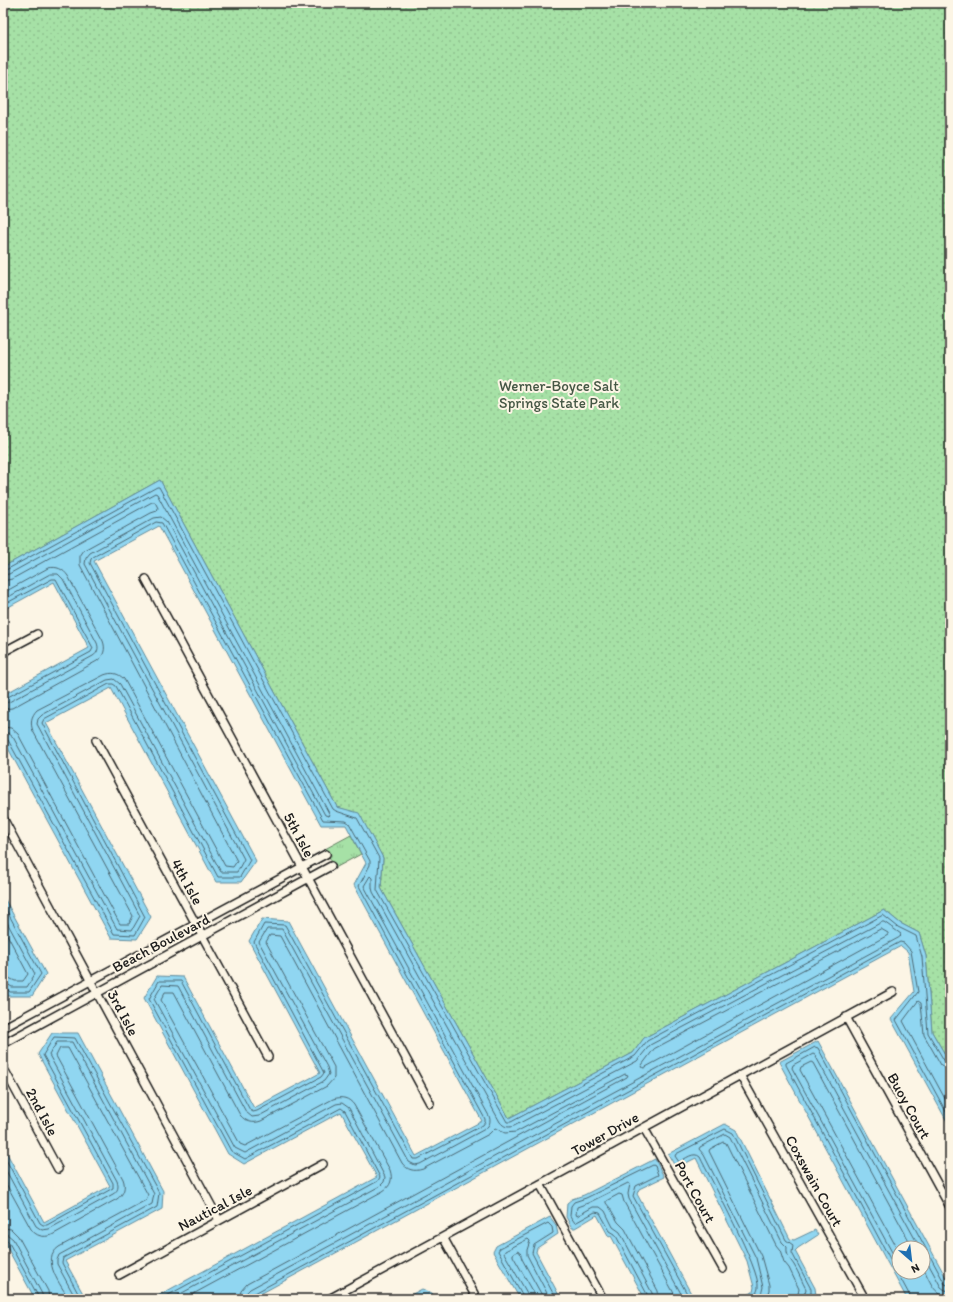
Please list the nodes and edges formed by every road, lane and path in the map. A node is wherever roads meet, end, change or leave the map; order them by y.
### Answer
1 (146, 579) dead end
2 (37, 634) dead end
3 (3, 652) edge
4 (96, 740) dead end
5 (3, 818) edge
6 (326, 854) dead end
7 (331, 866) dead end
8 (302, 867) junction
9 (308, 879) junction
10 (196, 924) junction
11 (202, 936) junction
12 (90, 980) junction
13 (893, 992) dead end
14 (97, 993) junction
15 (846, 1017) junction
16 (3, 1028) edge
17 (3, 1044) edge
18 (268, 1057) dead end
19 (3, 1067) edge
20 (740, 1075) junction
21 (430, 1103) dead end
22 (644, 1128) junction
23 (323, 1164) dead end
24 (58, 1169) dead end
25 (540, 1184) junction
26 (950, 1207) edge
27 (219, 1220) junction
28 (443, 1237) junction
29 (723, 1269) dead end
30 (119, 1275) dead end
31 (339, 1297) edge
32 (329, 1299) edge
33 (477, 1299) edge
34 (603, 1299) edge
35 (865, 1299) edge

1 - 8 street, 5th Isle
2 - 3 street
4 - 10 street, 4th Isle
5 - 12 street, 3rd Isle
6 - 8 street, Beach Boulevard
7 - 9 street, Beach Boulevard
8 - 9 street, 5th Isle
8 - 10 street, Beach Boulevard
9 - 11 street, Beach Boulevard
9 - 21 street, 5th Isle
10 - 11 street, 4th Isle
10 - 12 street, Beach Boulevard
11 - 14 street, Beach Boulevard
11 - 18 street, 4th Isle
12 - 14 street, 3rd Isle
12 - 16 street, Beach Boulevard
13 - 15 street, Tower Drive
14 - 17 street, Beach Boulevard
14 - 27 street, 3rd Isle
15 - 20 street, Tower Drive
15 - 26 street, Buoy Court
19 - 24 street, 2nd Isle
20 - 22 street, Tower Drive
20 - 35 street, Coxswain Court
22 - 25 street, Tower Drive
22 - 29 street, Port Court
23 - 27 street, Nautical Isle
25 - 28 street, Tower Drive
25 - 34 street
27 - 30 street, Nautical Isle
28 - 31 street, Tower Drive
28 - 33 street
31 - 32 street, Tower Drive

